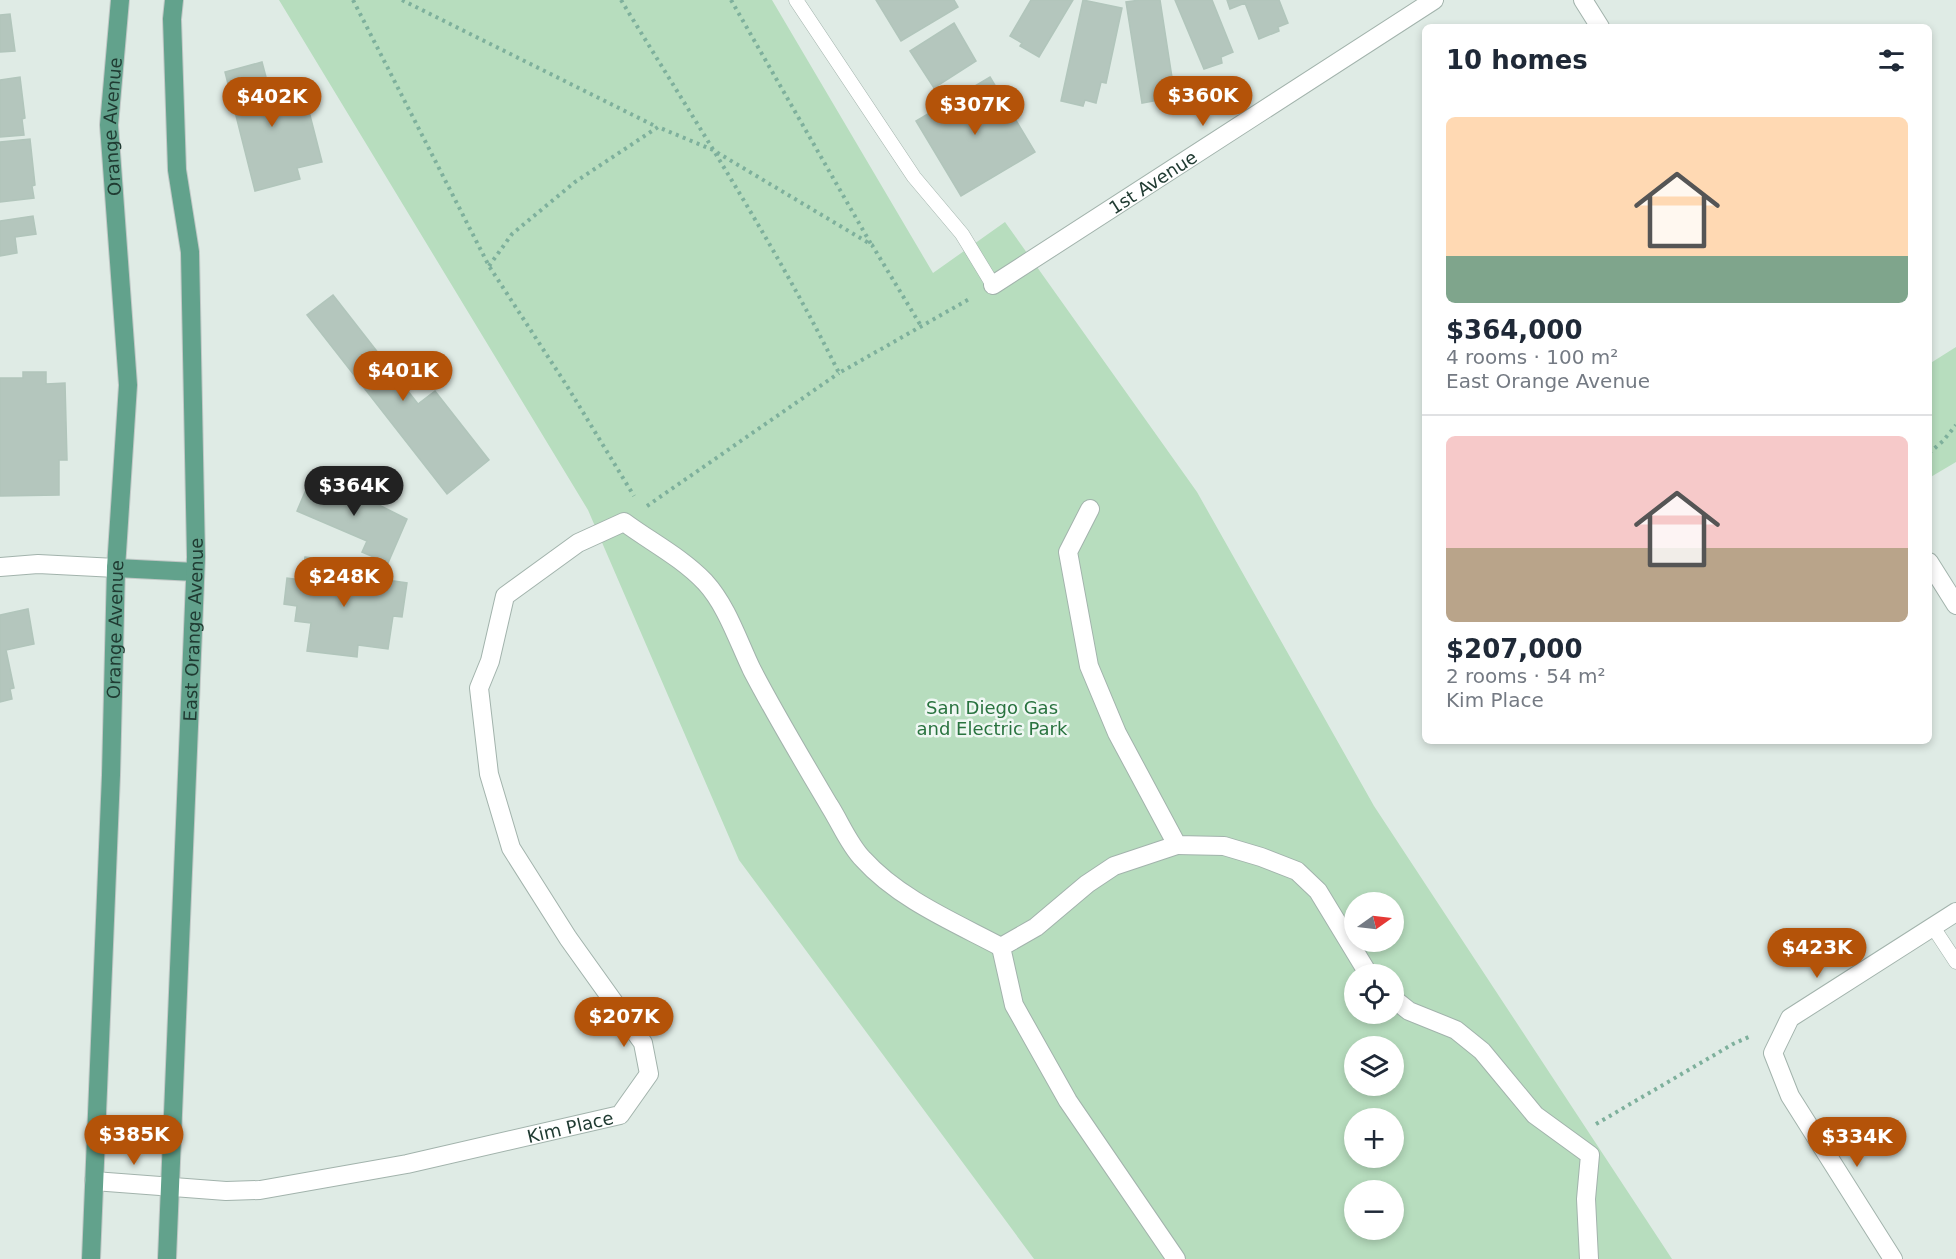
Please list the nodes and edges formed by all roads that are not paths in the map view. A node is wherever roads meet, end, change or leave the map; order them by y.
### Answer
1 (120, 0) edge
2 (174, 0) edge
3 (796, 0) edge
4 (1434, 0) edge
5 (1583, 0) edge
6 (1598, 24) edge
7 (993, 285) joint
8 (1090, 509) dead end
9 (0, 567) edge
10 (1932, 567) edge
11 (116, 568) junction
12 (195, 572) junction
13 (1956, 605) edge
14 (1177, 845) junction
15 (1956, 912) edge
16 (1933, 927) junction
17 (1001, 947) junction
18 (1956, 962) edge
19 (1362, 964) edge
20 (1404, 1007) edge
21 (94, 1181) junction
22 (170, 1187) junction
23 (91, 1259) edge
24 (167, 1259) edge
25 (1176, 1259) edge
26 (1589, 1259) edge
27 (1893, 1259) edge

1 - 11 main road, Orange Avenue
2 - 12 main road, East Orange Avenue
3 - 7 lane
4 - 7 street, 1st Avenue
5 - 6 street
8 - 14 street
9 - 11 street
10 - 13 street
11 - 12 main road
11 - 21 main road, Orange Avenue
12 - 22 main road, East Orange Avenue
14 - 17 street
14 - 19 street
15 - 16 street
16 - 18 lane
16 - 27 street
17 - 22 street, Kim Place
17 - 25 street
20 - 26 street
21 - 22 street, Kim Place
21 - 23 main road, Orange Avenue
22 - 24 main road, East Orange Avenue

